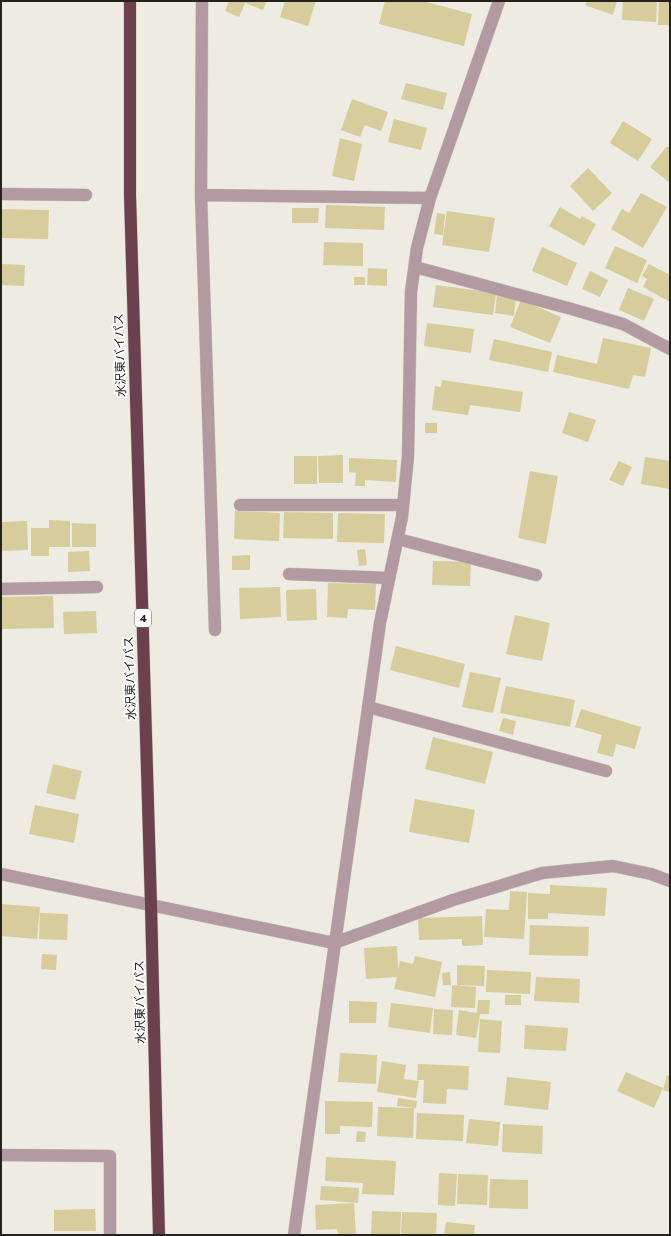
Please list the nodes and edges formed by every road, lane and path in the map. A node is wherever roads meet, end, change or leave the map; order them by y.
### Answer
1 (130, 1) edge
2 (202, 1) edge
3 (498, 1) edge
4 (1, 194) edge
5 (86, 195) dead end
6 (201, 195) junction
7 (430, 198) junction
8 (415, 267) junction
9 (670, 349) edge
10 (240, 506) dead end
11 (403, 506) junction
12 (398, 539) junction
13 (289, 574) dead end
14 (536, 575) dead end
15 (389, 578) junction
16 (97, 587) dead end
17 (1, 589) edge
18 (215, 630) dead end
19 (368, 707) junction
20 (606, 771) dead end
21 (1, 874) edge
22 (670, 881) edge
23 (152, 906) junction
24 (334, 942) junction
25 (1, 1155) edge
26 (110, 1235) edge
27 (159, 1235) edge
28 (294, 1235) edge

1 - 23 highway, 水沢東バイパス / 4
2 - 6 street
3 - 7 street
4 - 5 street
6 - 7 street
6 - 18 street
7 - 8 street
8 - 9 street
8 - 11 street
10 - 11 street
11 - 12 street
12 - 14 street
12 - 15 street
13 - 15 street
15 - 19 street
16 - 17 street
19 - 20 street
19 - 24 street
21 - 23 street
22 - 24 street
23 - 24 street
23 - 27 highway, 水沢東バイパス / 4
24 - 28 street
25 - 26 street

